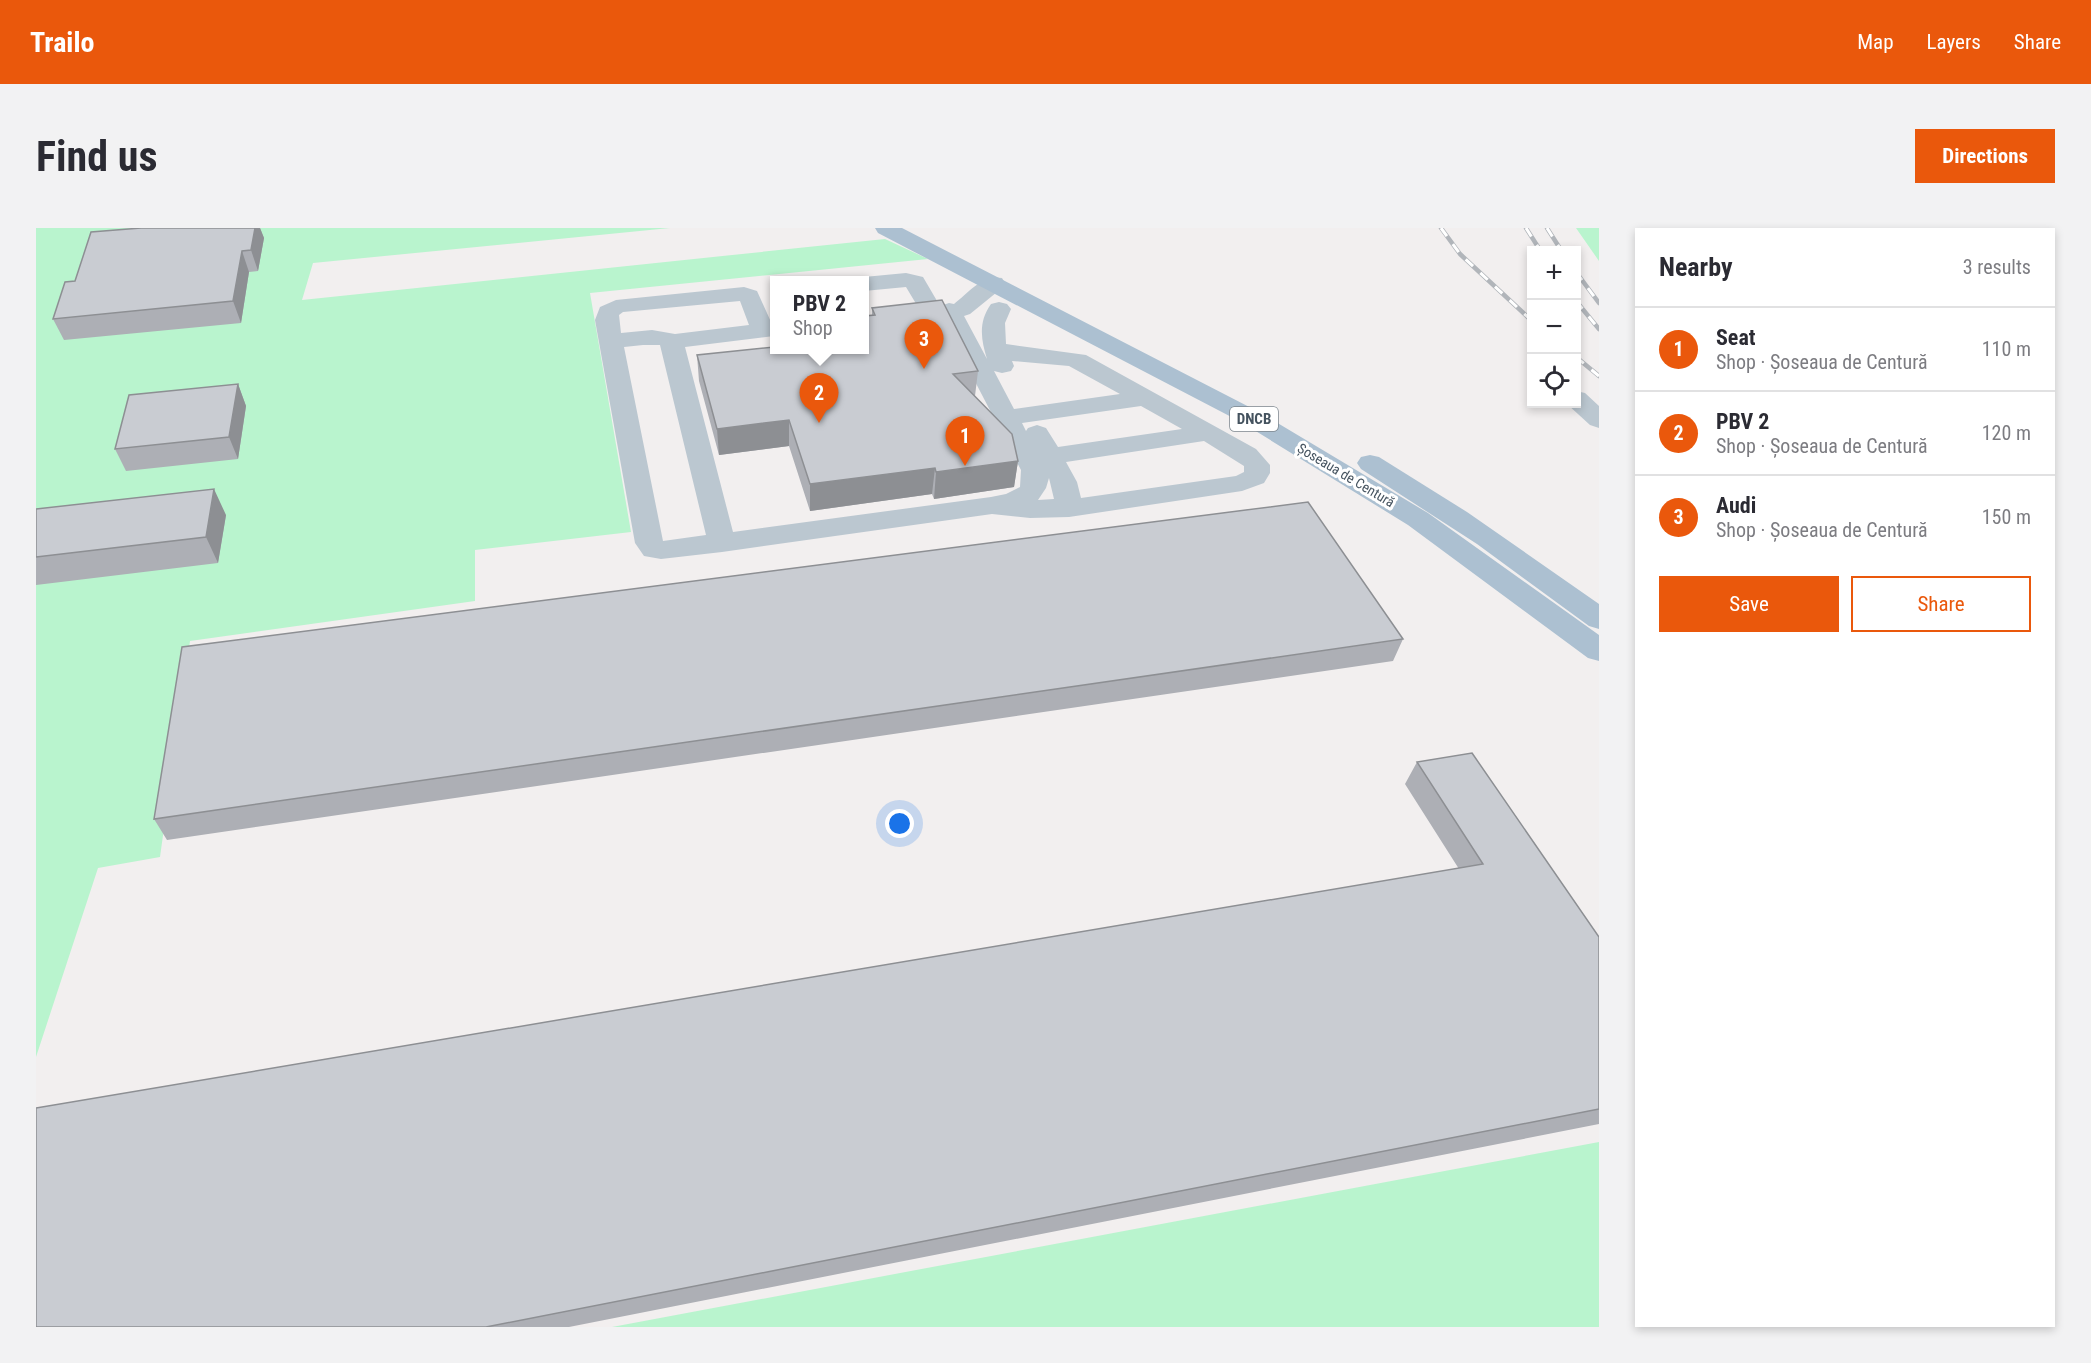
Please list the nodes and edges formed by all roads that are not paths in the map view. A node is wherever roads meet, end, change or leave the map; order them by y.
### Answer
1 (886, 228) edge
2 (925, 228) edge
3 (994, 283) junction
4 (869, 284) edge
5 (999, 309) junction
6 (1044, 309) junction
7 (938, 311) junction
8 (768, 330) edge
9 (611, 342) junction
10 (674, 342) junction
11 (995, 348) junction
12 (1147, 398) junction
13 (1581, 403) edge
14 (1017, 417) junction
15 (1599, 420) edge
16 (1208, 433) junction
17 (1040, 458) junction
18 (977, 507) junction
19 (1069, 508) junction
20 (722, 543) junction
21 (1599, 619) edge
22 (1599, 650) edge

1 - 3 main road, Șoseaua de Centură / DNCB
2 - 21 main road, Șoseaua de Centură / DNCB
3 - 6 main road, Șoseaua de Centură / DNCB
3 - 7 lane
4 - 7 lane
5 - 6 lane
5 - 7 lane
5 - 11 lane
6 - 22 main road, Șoseaua de Centură / DNCB
7 - 14 lane
8 - 9 lane
8 - 10 lane
9 - 10 lane
9 - 20 lane
10 - 20 lane
11 - 12 lane
11 - 14 lane
12 - 14 lane
12 - 16 lane
13 - 15 lane
14 - 17 lane
16 - 17 lane
16 - 19 lane
17 - 18 lane
17 - 19 lane
18 - 19 lane
18 - 20 lane

